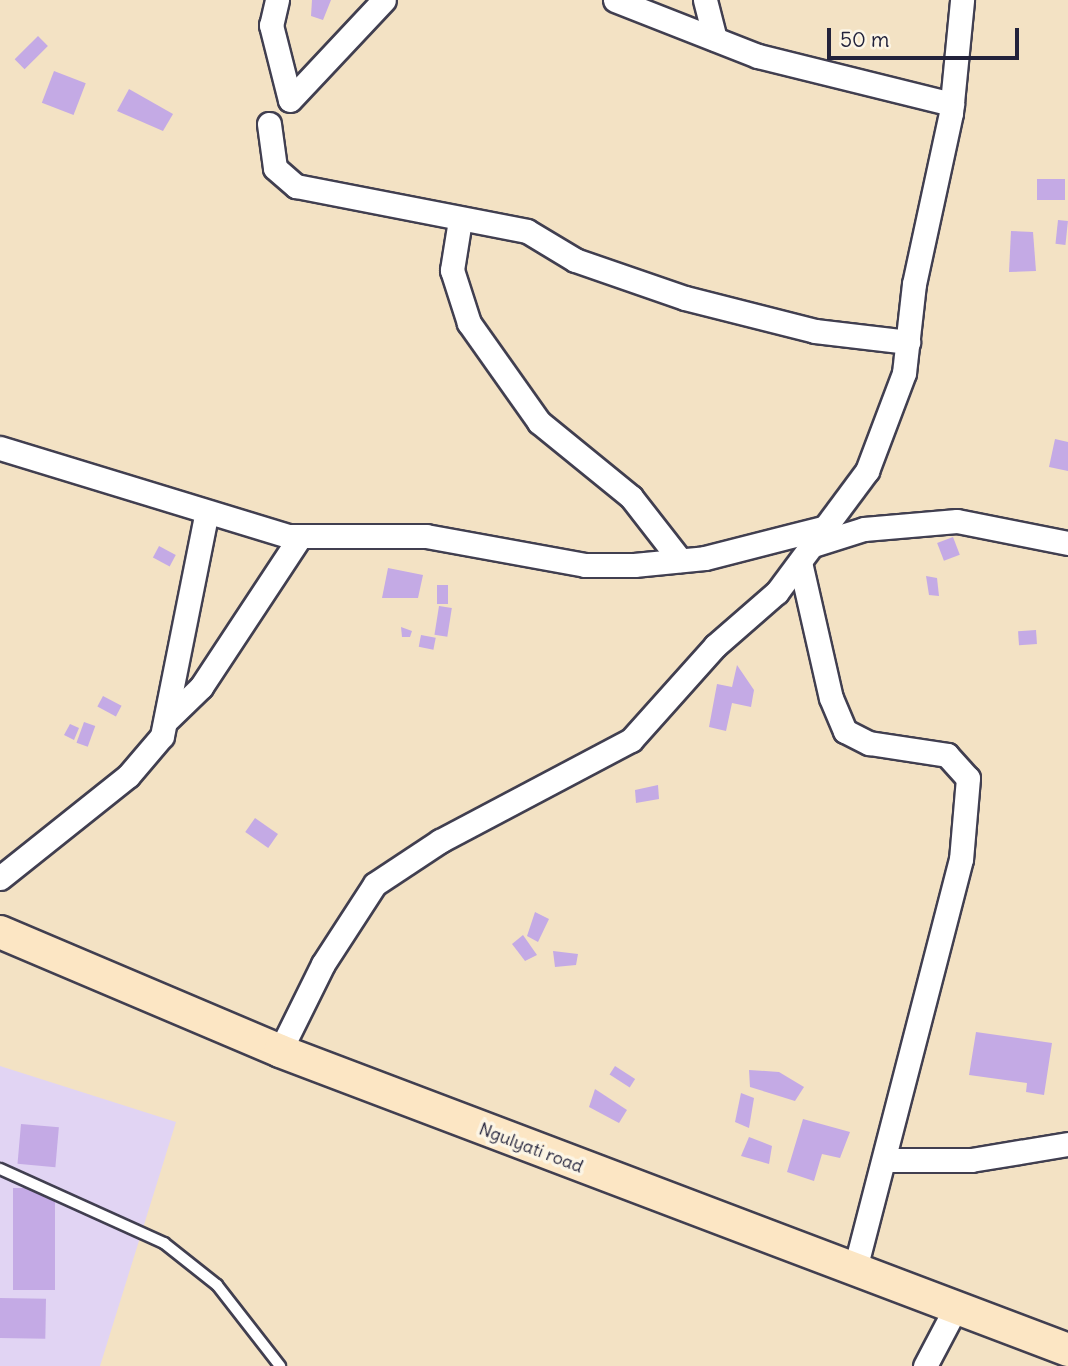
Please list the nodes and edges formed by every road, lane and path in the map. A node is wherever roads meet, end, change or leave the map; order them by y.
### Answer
1 (277, 0) edge
2 (384, 0) edge
3 (615, 0) edge
4 (705, 0) edge
5 (962, 0) edge
6 (715, 39) junction
7 (952, 104) junction
8 (269, 124) dead end
9 (460, 220) junction
10 (908, 342) junction
11 (0, 448) edge
12 (206, 514) junction
13 (300, 537) junction
14 (1068, 543) edge
15 (813, 545) junction
16 (680, 560) junction
17 (168, 719) junction
18 (0, 878) edge
19 (0, 932) edge
20 (280, 1051) junction
21 (1068, 1144) edge
22 (886, 1160) junction
23 (0, 1168) edge
24 (854, 1272) junction
25 (955, 1309) junction
26 (1068, 1350) edge
27 (280, 1366) edge
28 (925, 1366) edge

1 - 2 street
3 - 6 street
4 - 6 street
5 - 7 street
6 - 7 street
7 - 10 street
8 - 9 street
9 - 10 street
9 - 16 street
10 - 15 street
11 - 12 street
12 - 13 street
12 - 17 street
13 - 16 street
13 - 17 street
14 - 15 street
15 - 16 street
15 - 20 street
15 - 22 street
17 - 18 street
19 - 20 main road, Ngulyati road
20 - 24 main road, Ngulyati road
21 - 22 street
22 - 24 street
23 - 27 lane
24 - 25 main road, Ngulyati road
25 - 26 main road, Ngulyati road
25 - 28 street

